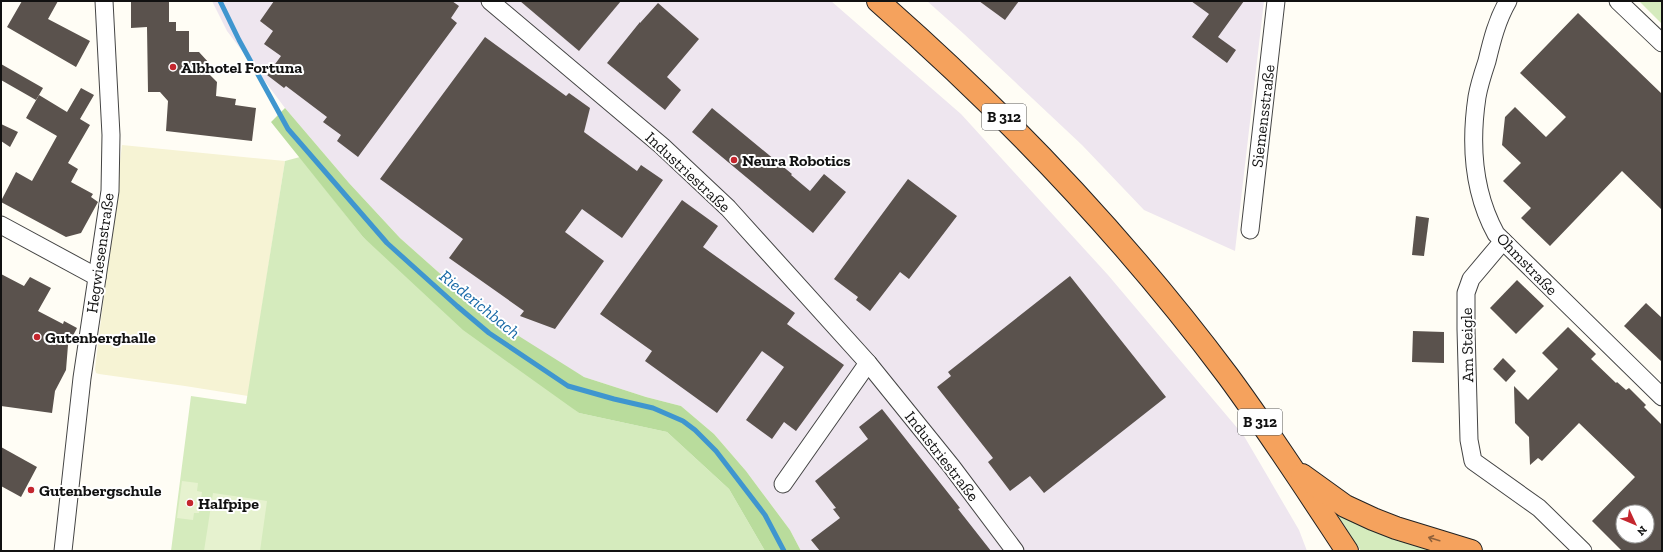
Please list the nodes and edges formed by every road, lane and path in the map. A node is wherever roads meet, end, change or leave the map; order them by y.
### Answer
1 (104, 1) edge
2 (490, 1) edge
3 (878, 1) edge
4 (1276, 1) edge
5 (1508, 1) edge
6 (1618, 1) edge
7 (1662, 43) edge
8 (1, 225) edge
9 (1250, 230) dead end
10 (1502, 241) junction
11 (97, 277) junction
12 (868, 363) junction
13 (1662, 397) edge
14 (1292, 468) junction
15 (784, 484) dead end
16 (1307, 490) junction
17 (63, 551) edge
18 (1015, 551) edge
19 (1329, 551) edge
20 (1347, 551) edge
21 (1471, 551) edge
22 (1583, 551) edge

1 - 11 street, Hegwiesenstraße
2 - 12 street, Industriestraße
3 - 14 highway, B 312
4 - 9 street, Siemensstraße
5 - 10 street, Ohmstraße
6 - 7 street
8 - 11 street
10 - 13 street, Ohmstraße
10 - 22 street, Am Steigle
11 - 17 street, Hegwiesenstraße
12 - 15 street
12 - 18 street, Industriestraße
14 - 16 highway, B 312
21 -> 14 highway
16 - 19 highway
16 - 20 highway, B 312

